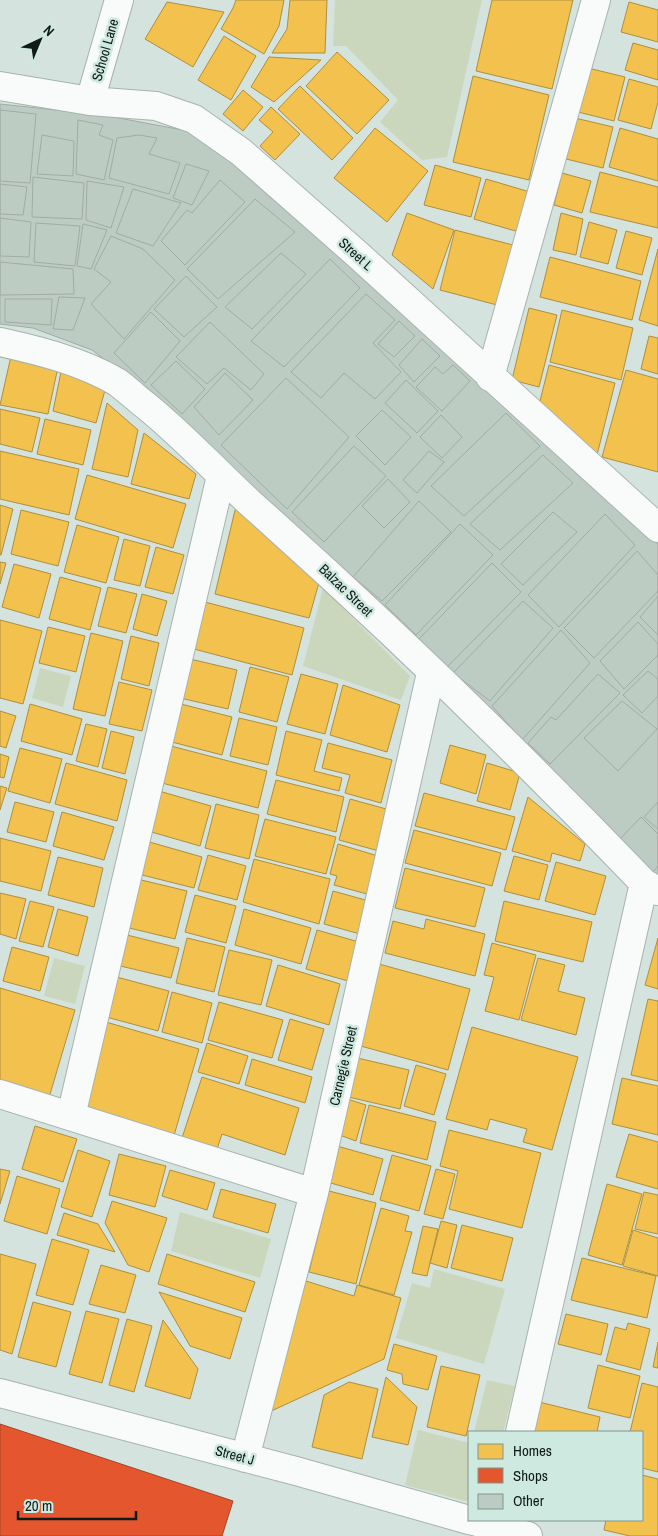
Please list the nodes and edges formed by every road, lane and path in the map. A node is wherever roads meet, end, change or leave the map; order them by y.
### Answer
1 (119, 0) edge
2 (596, 0) edge
3 (0, 86) edge
4 (90, 101) junction
5 (0, 342) edge
6 (490, 377) junction
7 (221, 476) junction
8 (658, 528) edge
9 (432, 673) junction
10 (651, 887) edge
11 (0, 1094) edge
12 (71, 1116) junction
13 (314, 1193) junction
14 (0, 1393) edge
15 (520, 1431) edge
16 (245, 1458) junction
17 (468, 1520) edge
18 (476, 1521) edge
19 (499, 1524) edge
20 (528, 1536) edge

1 - 4 street, School Lane
2 - 6 street
3 - 4 street, Street L
4 - 6 street, Street L
5 - 7 street, Balzac Street
6 - 8 street, Street L
7 - 9 street, Balzac Street
7 - 12 street
9 - 10 street, Balzac Street
9 - 13 street, Carnegie Street
10 - 15 street
11 - 12 street
12 - 13 street
13 - 16 street, Carnegie Street
14 - 16 street, Street J
16 - 17 street, Street J
18 - 19 street, Street J
19 - 20 street, Street J

